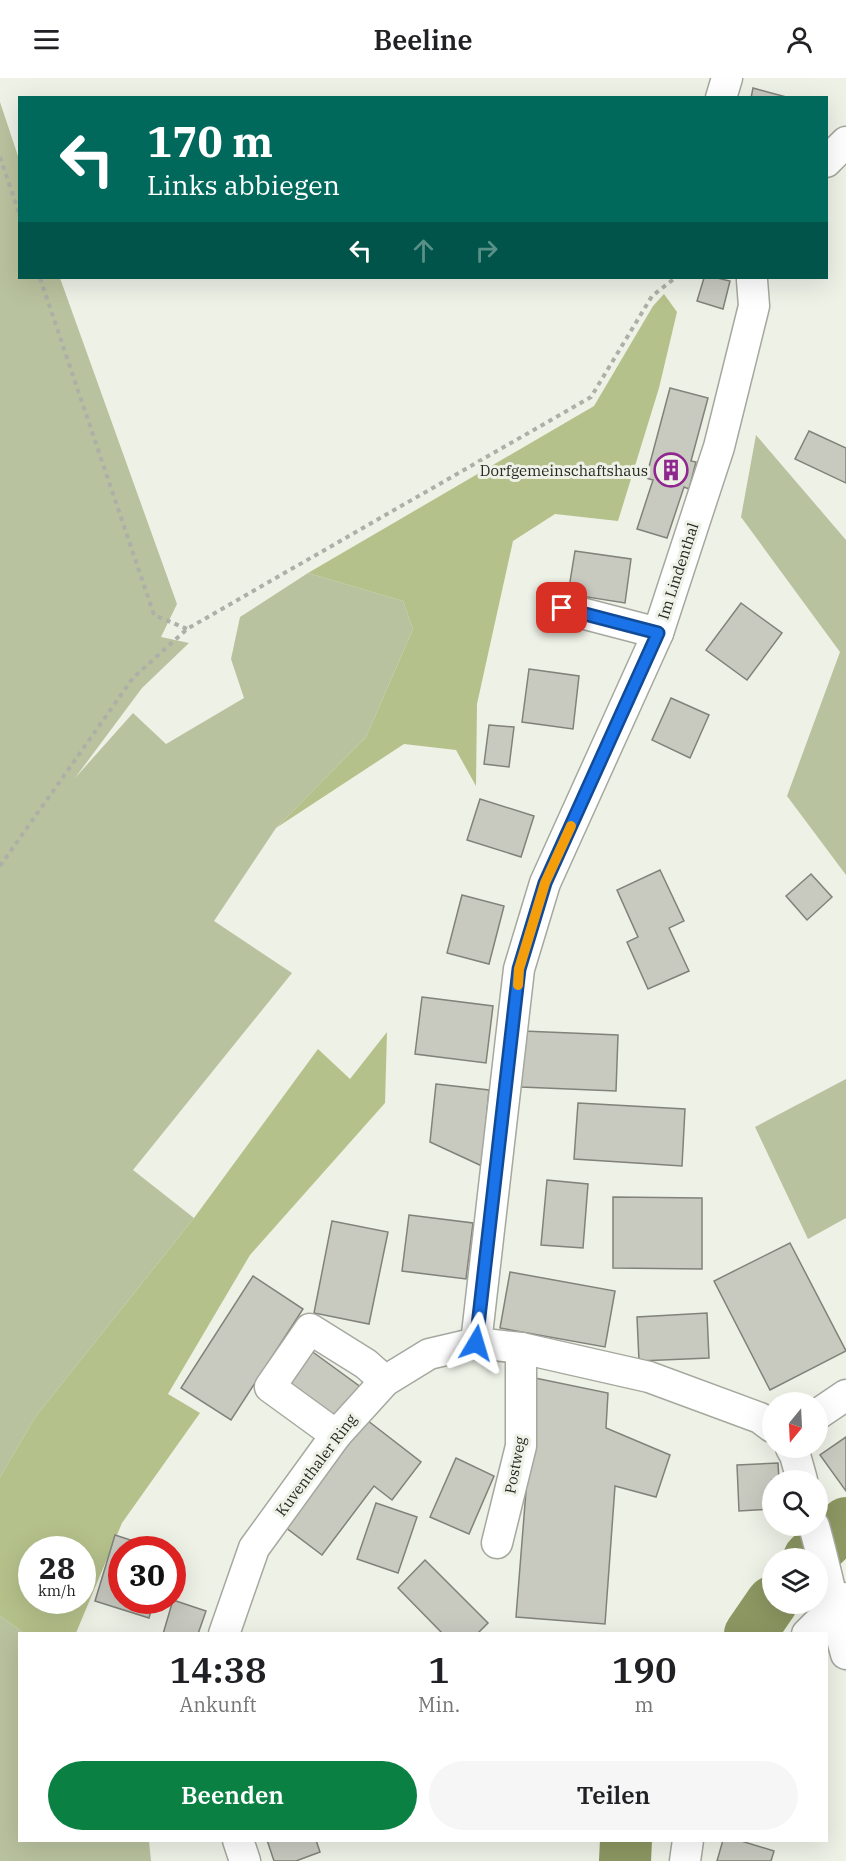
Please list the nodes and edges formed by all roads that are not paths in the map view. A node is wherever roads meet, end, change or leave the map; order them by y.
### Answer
1 (727, 78) edge
2 (722, 96) edge
3 (846, 142) edge
4 (828, 160) edge
5 (752, 279) edge
6 (562, 608) dead end
7 (658, 633) junction
8 (476, 1343) junction
9 (521, 1348) junction
10 (385, 1381) junction
11 (846, 1395) edge
12 (828, 1407) edge
13 (762, 1420) edge
14 (336, 1435) junction
15 (817, 1536) edge
16 (497, 1543) dead end
17 (839, 1603) edge
18 (225, 1632) edge
19 (809, 1632) edge
20 (846, 1654) edge
21 (239, 1842) edge
22 (688, 1842) edge
23 (246, 1861) edge
24 (685, 1861) edge

1 - 2 street
3 - 4 street
5 - 7 street, Im Lindenthal
6 - 7 street
7 - 8 street, Im Lindenthal
8 - 9 street, Kuventhaler Ring
8 - 10 street, Kuventhaler Ring
9 - 13 street, Kuventhaler Ring
9 - 16 street, Postweg
10 - 14 street, Kuventhaler Ring
10 - 14 street
11 - 12 street
14 - 18 street, Kuventhaler Ring
15 - 17 street
17 - 19 street
17 - 20 street
21 - 23 street
22 - 24 street

